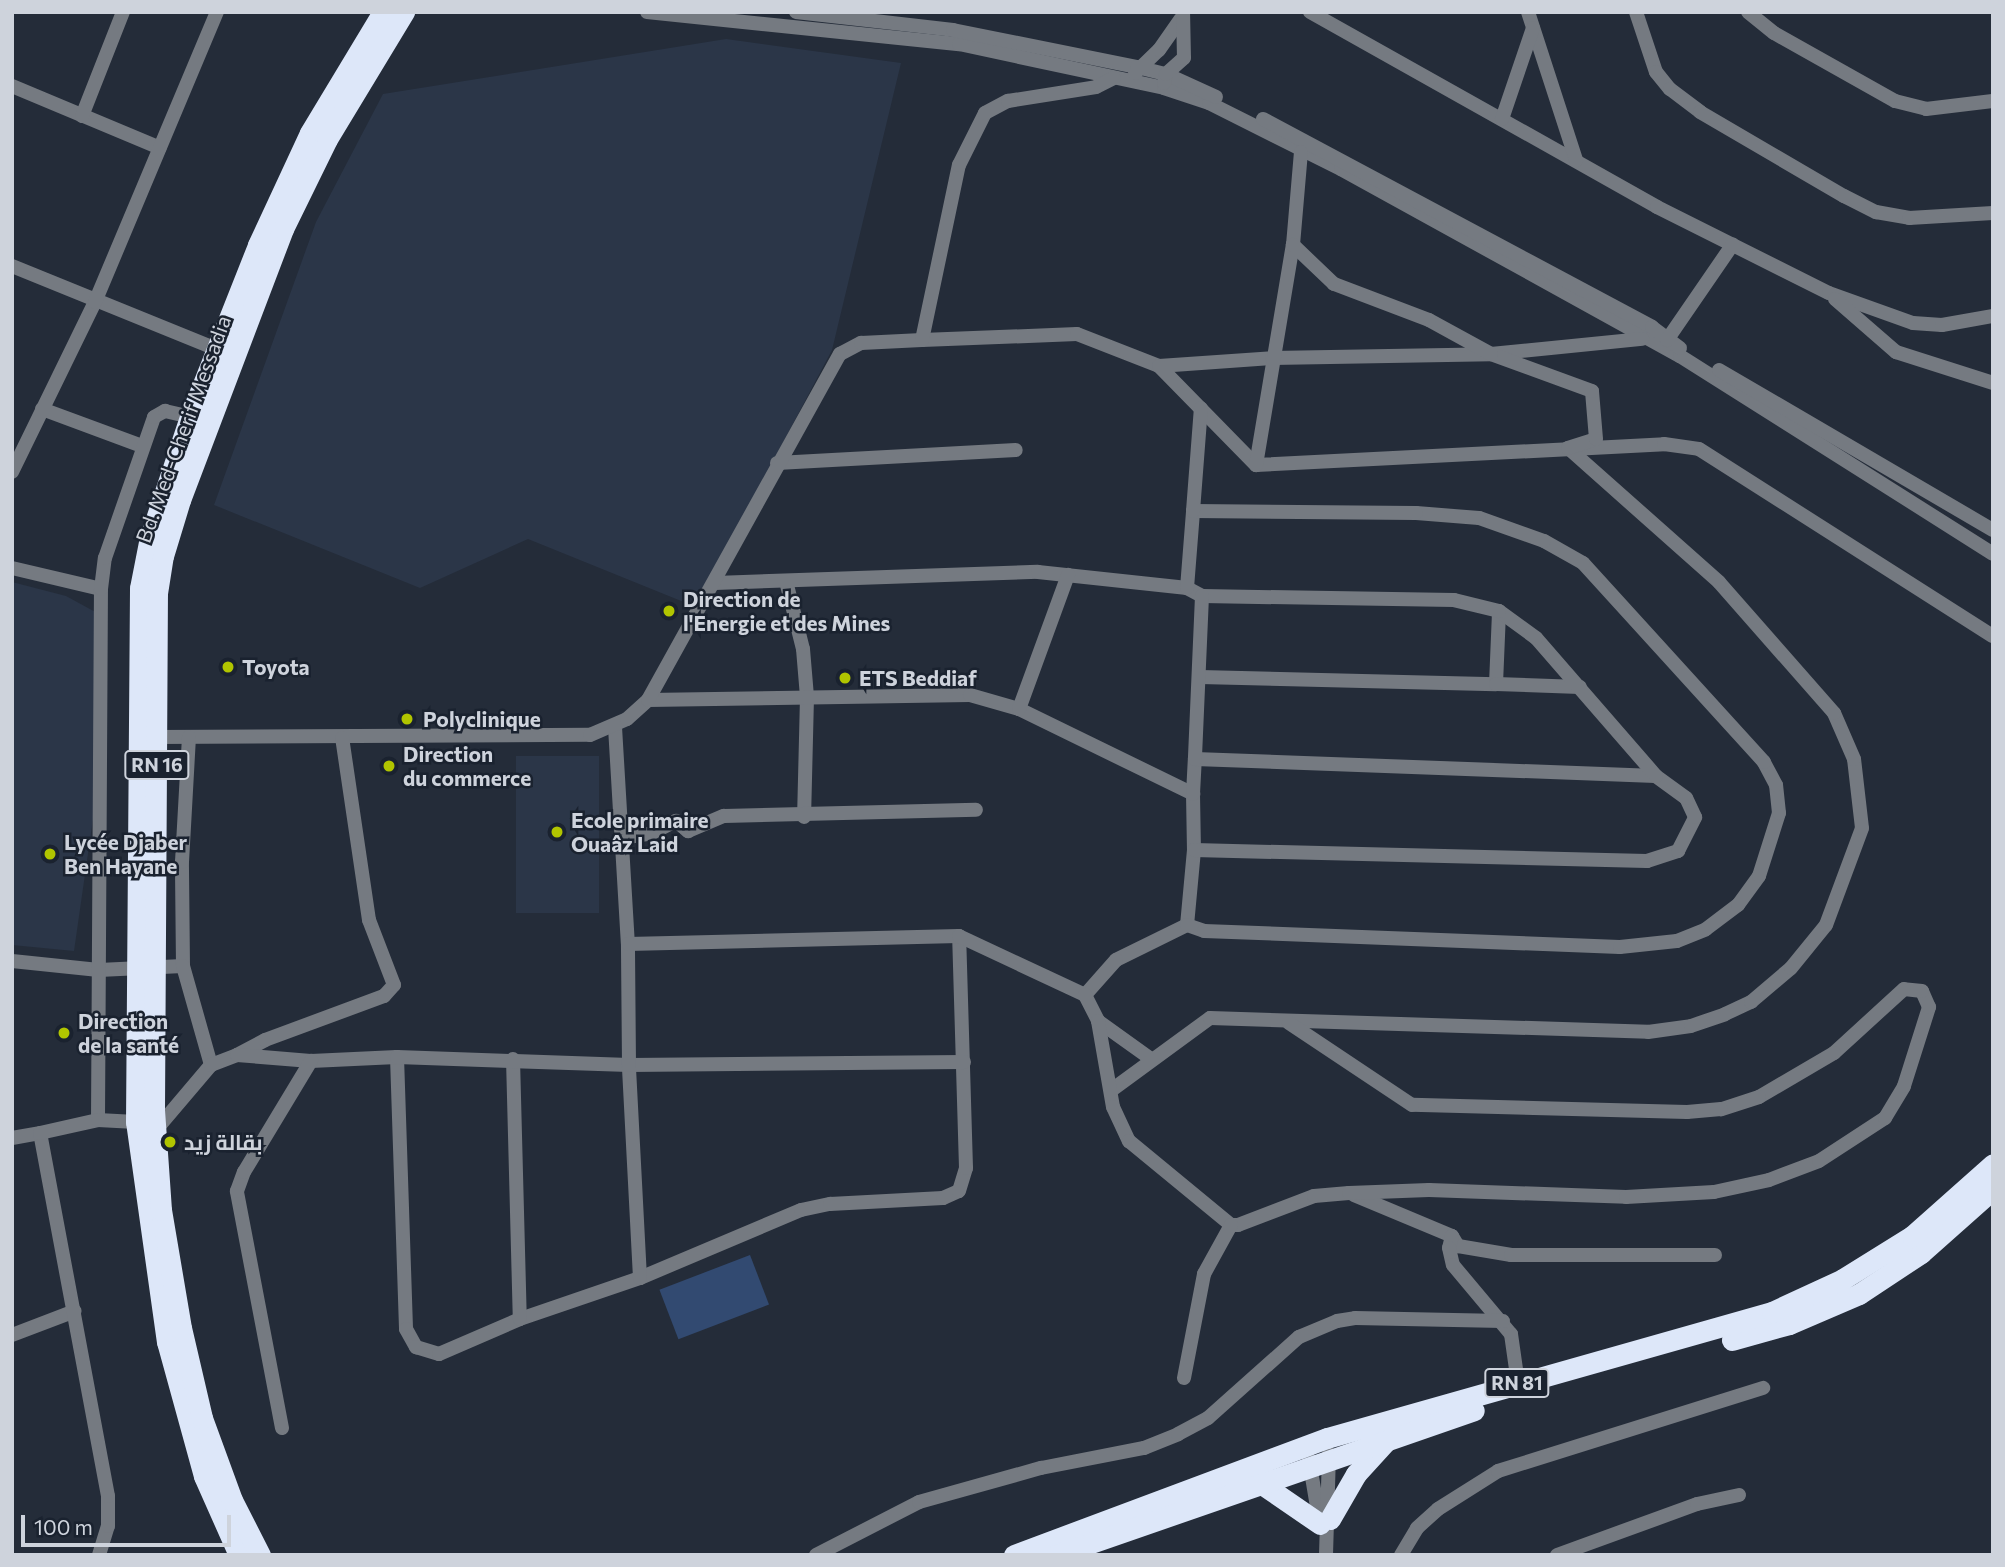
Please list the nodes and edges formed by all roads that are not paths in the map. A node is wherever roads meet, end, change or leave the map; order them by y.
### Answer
1 (123, 12) edge
2 (217, 12) edge
3 (383, 12) edge
4 (404, 12) edge
5 (647, 12) edge
6 (796, 12) edge
7 (1310, 12) edge
8 (1528, 12) edge
9 (1636, 12) edge
10 (1748, 12) edge
11 (1182, 16) edge
12 (1533, 29) junction
13 (1009, 49) junction
14 (1137, 67) junction
15 (1114, 78) junction
16 (1165, 81) junction
17 (1131, 82) junction
18 (12, 86) edge
19 (1993, 101) edge
20 (82, 116) junction
21 (1502, 119) junction
22 (160, 148) junction
23 (1301, 152) junction
24 (1576, 160) junction
25 (1993, 214) edge
26 (1733, 244) junction
27 (1293, 245) junction
28 (12, 266) edge
29 (1829, 293) junction
30 (95, 302) junction
31 (1993, 316) edge
32 (1642, 339) junction
33 (922, 340) junction
34 (1667, 340) junction
35 (216, 349) junction
36 (1492, 354) junction
37 (1272, 358) junction
38 (1159, 366) junction
39 (1993, 383) edge
40 (1201, 408) junction
41 (42, 409) junction
42 (190, 417) junction
43 (142, 446) junction
44 (1568, 447) junction
45 (1016, 450) dead end
46 (777, 463) junction
47 (1256, 466) junction
48 (12, 472) edge
49 (1193, 511) junction
50 (1993, 530) edge
51 (1993, 554) edge
52 (12, 568) edge
53 (1068, 575) junction
54 (786, 581) junction
55 (715, 583) junction
56 (101, 589) junction
57 (1187, 589) junction
58 (1202, 596) junction
59 (1499, 611) junction
60 (1993, 636) edge
61 (1200, 677) junction
62 (1496, 684) junction
63 (1580, 687) junction
64 (807, 697) junction
65 (648, 700) junction
66 (1019, 709) junction
67 (615, 727) junction
68 (157, 737) junction
69 (188, 737) junction
70 (342, 738) junction
71 (1195, 759) junction
72 (1656, 776) junction
73 (1193, 794) junction
74 (976, 810) dead end
75 (804, 817) junction
76 (622, 838) junction
77 (1194, 850) junction
78 (1187, 925) junction
79 (958, 936) junction
80 (628, 944) junction
81 (12, 961) edge
82 (183, 966) junction
83 (156, 969) junction
84 (99, 970) junction
85 (135, 970) junction
86 (1085, 995) junction
87 (1098, 1021) junction
88 (1289, 1023) junction
89 (237, 1055) junction
90 (397, 1057) junction
91 (513, 1059) junction
92 (1152, 1059) junction
93 (311, 1061) junction
94 (964, 1062) junction
95 (211, 1065) junction
96 (629, 1065) junction
97 (1113, 1089) junction
98 (98, 1120) junction
99 (145, 1127) junction
100 (40, 1133) junction
101 (12, 1138) edge
102 (1993, 1164) edge
103 (1993, 1189) edge
104 (1349, 1193) junction
105 (1231, 1225) junction
106 (1452, 1236) junction
107 (1715, 1255) dead end
108 (640, 1278) junction
109 (75, 1311) junction
110 (520, 1319) junction
111 (1503, 1321) junction
112 (12, 1335) edge
113 (1184, 1378) dead end
114 (1518, 1383) junction
115 (1763, 1388) dead end
116 (282, 1428) dead end
117 (1393, 1434) junction
118 (1318, 1451) junction
119 (1259, 1482) junction
120 (1739, 1495) dead end
121 (1325, 1535) edge
122 (99, 1555) edge
123 (239, 1555) edge
124 (260, 1555) edge
125 (816, 1555) edge
126 (1014, 1555) edge
127 (1056, 1555) edge
128 (1401, 1555) edge
129 (1557, 1555) edge

1 - 20 street
2 - 22 street
3 - 35 highway, Bd. Med-Cherif Messadia / RN 16
4 - 68 highway, Bd. Med-Cherif Messadia / RN 16
5 - 13 street
6 - 13 street
7 - 21 street
8 - 12 street
9 - 25 street
10 - 19 street
11 - 14 street
11 - 16 street
12 - 21 street
12 - 24 street
13 - 14 street
13 - 15 street
14 - 16 street
14 - 17 street
15 - 17 street
15 - 33 street
16 - 17 street
16 - 23 street
16 - 34 street
18 - 20 street
20 - 22 street
21 - 24 street
22 - 30 street
23 - 27 street
23 - 32 street
24 - 26 street
26 - 29 street
26 - 34 street
27 - 36 street
27 - 37 street
28 - 30 street
29 - 31 street
29 - 39 street
30 - 35 street
30 - 41 street
32 - 36 street
32 - 51 street
33 - 38 street
33 - 46 street
34 - 50 street
35 - 42 highway, Bd. Med-Cherif Messadia / RN 16
36 - 37 street
36 - 44 street
37 - 38 street
37 - 47 street
38 - 40 street
40 - 47 street
40 - 49 street
41 - 43 street
41 - 48 street
42 - 43 street
42 - 85 highway, Bd. Med-Cherif Messadia / RN 16
43 - 56 street
44 - 47 street
44 - 60 street
44 - 88 street
45 - 46 street
46 - 55 street
49 - 57 street
49 - 78 street
52 - 56 street
53 - 54 street
53 - 57 street
53 - 66 street
54 - 55 street
54 - 64 street
55 - 65 street
56 - 84 street
57 - 58 street
58 - 59 street
58 - 61 street
59 - 62 street
59 - 63 street
61 - 62 street
61 - 71 street
62 - 63 street
63 - 72 street
64 - 65 street
64 - 66 street
64 - 75 street
65 - 67 street
66 - 73 street
67 - 70 street
67 - 76 street
68 - 69 street
68 - 83 highway, Bd. Med-Cherif Messadia / RN 16
69 - 70 street
69 - 82 street
70 - 89 street
71 - 72 street
71 - 73 street
72 - 77 street
73 - 77 street
74 - 75 street
75 - 76 street
76 - 80 street
77 - 78 street
78 - 86 street
79 - 80 street
79 - 86 street
79 - 94 street
80 - 96 street
81 - 84 street
82 - 83 street
82 - 95 street
83 - 85 street
83 - 99 highway, Bd. Med-Cherif Messadia / RN 16
84 - 85 street
84 - 98 street
85 - 99 highway, Bd. Med-Cherif Messadia / RN 16
86 - 87 street
87 - 92 street
87 - 97 street
88 - 92 street
88 - 104 street
89 - 93 street
89 - 95 street
90 - 91 street
90 - 93 street
90 - 110 street
91 - 96 street
91 - 110 street
92 - 97 street
93 - 116 street
94 - 96 street
94 - 108 street
95 - 99 street
96 - 108 street
97 - 105 street
98 - 99 street
98 - 100 street
99 - 123 highway, Bd. Med-Cherif Messadia / RN 16
99 - 124 highway, Bd. Med-Cherif Messadia / RN 16
100 - 101 street
100 - 109 street
102 - 114 highway, RN 81
103 - 117 highway, RN 81
104 - 105 street
104 - 106 street
105 - 113 street
106 - 107 street
106 - 111 street
108 - 110 street
109 - 112 street
109 - 122 street
111 - 114 street
111 - 125 street
114 - 118 highway, RN 81
115 - 128 street
117 - 118 highway, RN 81
117 - 121 highway
118 - 119 highway, RN 81
118 - 121 street
118 - 121 street
118 - 126 highway, RN 81
119 - 121 highway
119 - 127 highway, RN 81
120 - 129 street

